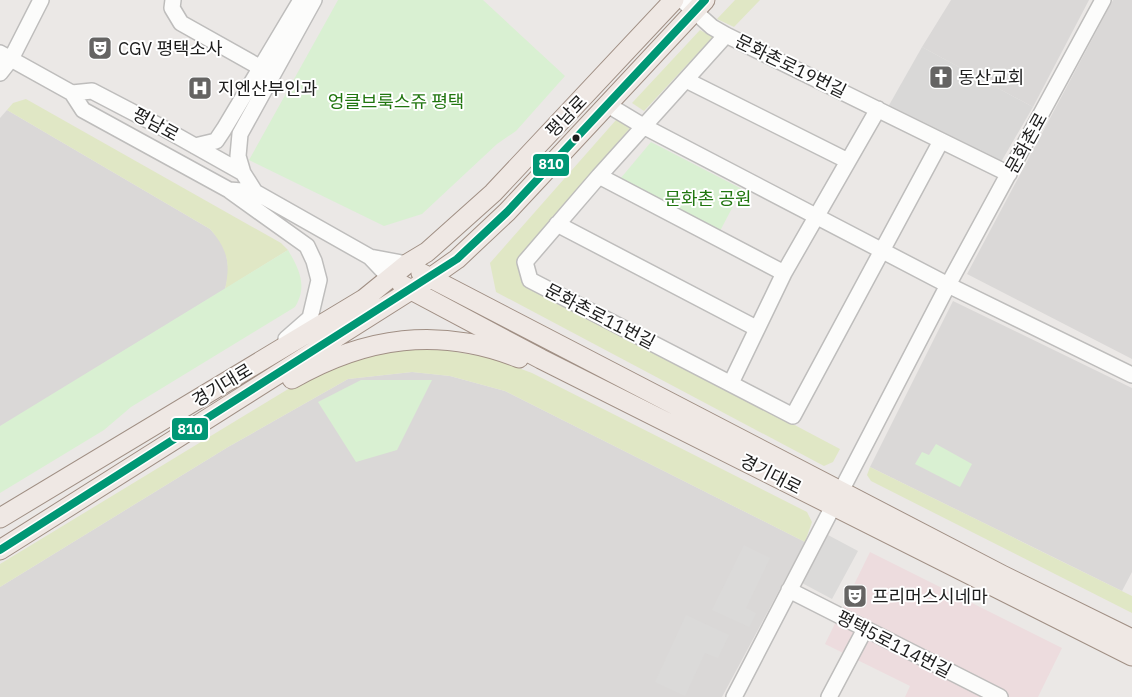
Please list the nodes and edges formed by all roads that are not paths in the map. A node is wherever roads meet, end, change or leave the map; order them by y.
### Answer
1 (41, 0) edge
2 (173, 0) edge
3 (300, 0) edge
4 (314, 0) edge
5 (674, 0) edge
6 (1103, 0) edge
7 (694, 4) edge
8 (726, 34) junction
9 (6, 56) edge
10 (261, 68) junction
11 (0, 73) edge
12 (686, 80) junction
13 (72, 93) junction
14 (608, 105) junction
15 (878, 109) junction
16 (643, 126) junction
17 (941, 141) junction
18 (195, 146) junction
19 (848, 161) junction
20 (243, 173) junction
21 (1010, 174) junction
22 (599, 176) junction
23 (229, 190) junction
24 (255, 192) junction
25 (815, 217) junction
26 (557, 224) junction
27 (881, 250) junction
28 (370, 257) junction
29 (407, 264) junction
30 (784, 273) junction
31 (391, 278) junction
32 (430, 278) junction
33 (948, 285) junction
34 (411, 290) junction
35 (756, 328) junction
36 (249, 368) junction
37 (1132, 374) edge
38 (582, 379) junction
39 (731, 383) junction
40 (237, 400) junction
41 (837, 498) junction
42 (0, 518) edge
43 (0, 550) edge
44 (789, 590) junction
45 (865, 629) junction
46 (1132, 639) edge
47 (1132, 656) edge
48 (734, 697) edge
49 (831, 697) edge
50 (1000, 697) edge

1 - 9 street
2 - 10 street
3 - 10 street
4 - 20 street
5 - 29 main road, 평남로
6 - 21 street, 문화촌로
7 - 8 street
7 - 14 main road, 평남로
8 - 12 street, 문화촌로19번길
8 - 15 street, 문화촌로19번길
9 - 11 street
9 - 13 street, 평남로
10 - 18 street
12 - 16 street, 문화촌로19번길
12 - 19 street
13 - 18 street, 평남로
13 - 23 street, 평남로
14 - 16 street
14 - 32 main road, 평남로
15 - 17 street, 문화촌로19번길
15 - 19 street
16 - 22 street, 문화촌로11번길
16 - 25 street
17 - 21 street, 문화촌로19번길
17 - 27 street
18 - 20 street, 평남로
19 - 25 street
20 - 24 street, 평남로
21 - 33 street, 문화촌로
22 - 26 street, 문화촌로11번길
22 - 30 street
23 - 24 street, 평남로
23 - 36 street
24 - 28 street, 평남로
25 - 27 street
25 - 30 street
26 - 35 street
26 - 39 street, 문화촌로11번길
27 - 33 street
27 - 39 street, 문화촌로11번길
28 - 29 street
28 - 31 street
29 - 31 main road, 경기대로
29 - 32 main road, 경기대로
30 - 35 street
31 - 34 main road, 경기대로
31 - 36 main road, 경기대로
32 - 34 main road, 경기대로
32 - 41 main road, 경기대로
33 - 37 street
33 - 41 street, 문화촌로
34 - 38 main road, 경기대로
34 - 40 main road, 경기대로
35 - 39 street
36 - 42 main road, 경기대로
38 - 40 main road
38 - 41 main road, 경기대로
40 - 43 main road, 경기대로
41 - 44 street
41 - 46 main road, 경기대로
41 - 47 main road, 경기대로
44 - 45 street, 평택5로114번길
44 - 48 street
45 - 49 street
45 - 50 street, 평택5로114번길

